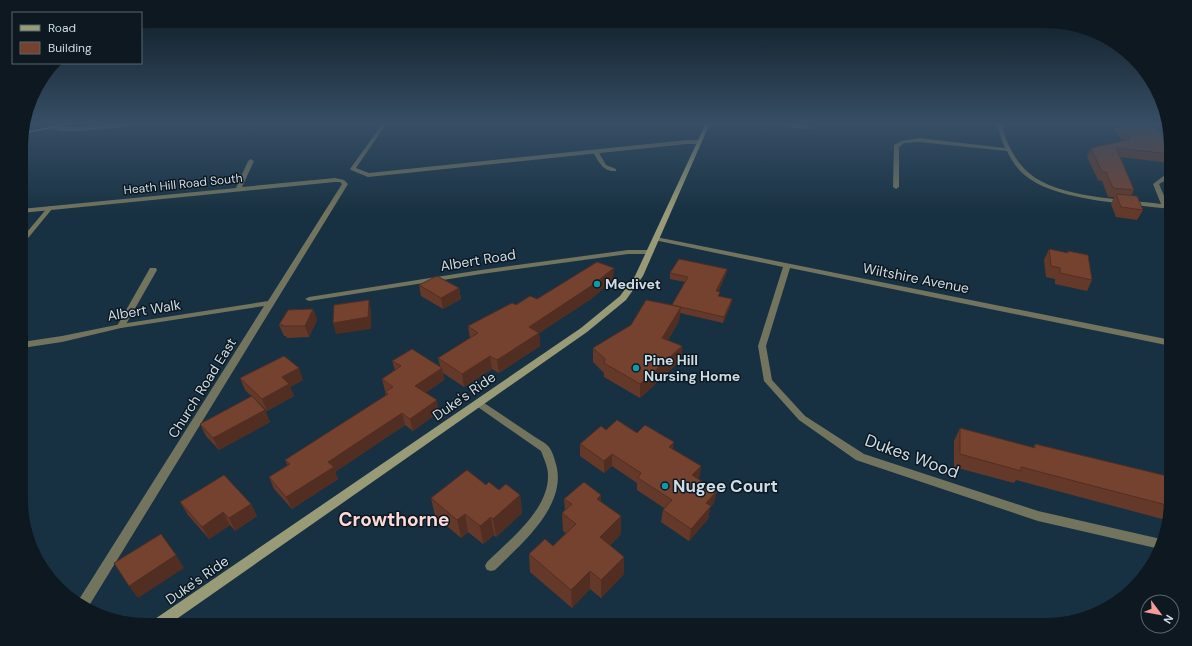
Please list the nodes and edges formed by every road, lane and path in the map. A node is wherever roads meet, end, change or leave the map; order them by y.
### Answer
1 (364, 153) edge
2 (580, 153) edge
3 (597, 153) edge
4 (694, 153) edge
5 (896, 153) edge
6 (1011, 153) edge
7 (251, 161) dead end
8 (614, 170) dead end
9 (1164, 178) edge
10 (345, 184) joint
11 (896, 188) dead end
12 (238, 190) junction
13 (1164, 199) edge
14 (1164, 206) edge
15 (50, 208) junction
16 (28, 210) edge
17 (28, 235) edge
18 (656, 239) junction
19 (651, 252) junction
20 (787, 265) junction
21 (154, 270) dead end
22 (309, 299) dead end
23 (271, 303) junction
24 (121, 326) junction
25 (1164, 342) edge
26 (28, 344) edge
27 (478, 403) junction
28 (1156, 543) edge
29 (491, 566) dead end
30 (85, 601) edge
31 (167, 618) edge

1 - 2 street
3 - 8 street
4 - 18 main road, Duke's Ride
5 - 11 street
6 - 14 street
7 - 12 street
9 - 13 street
10 - 12 street, Heath Hill Road South
10 - 23 street, Church Road East
12 - 15 street, Heath Hill Road South
15 - 16 street, Heath Hill Road South
15 - 17 street
18 - 19 main road, Duke's Ride
18 - 20 street, Wiltshire Avenue
19 - 22 street, Albert Road
19 - 27 main road, Duke's Ride
20 - 25 street, Wiltshire Avenue
20 - 28 street, Dukes Wood
21 - 24 street
23 - 24 street, Albert Walk
23 - 30 street, Church Road East
24 - 26 street, Albert Walk
27 - 29 street
27 - 31 main road, Duke's Ride

